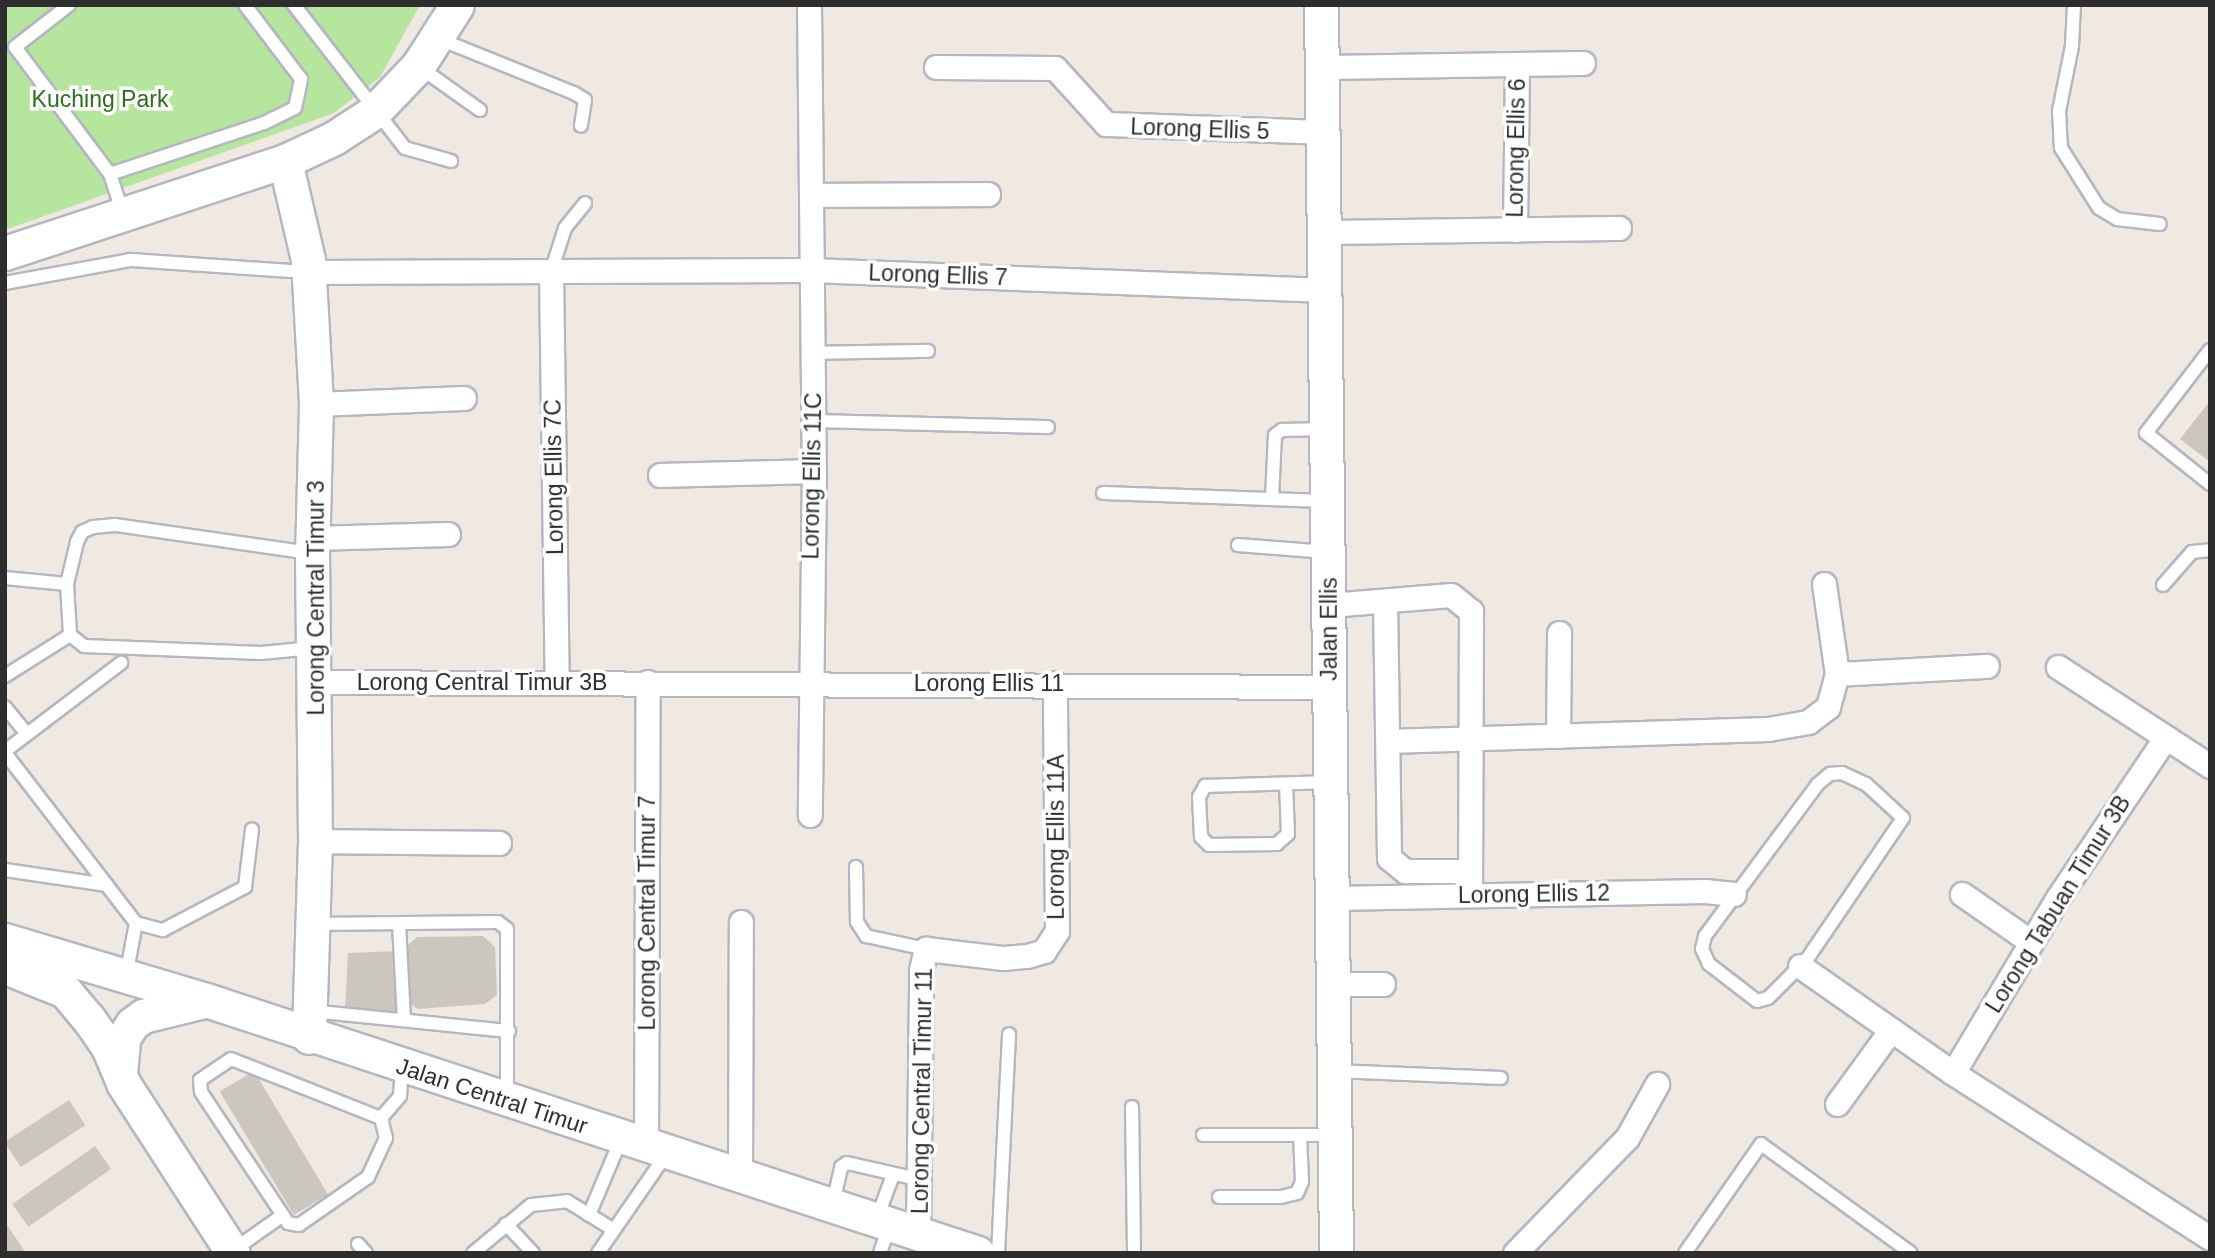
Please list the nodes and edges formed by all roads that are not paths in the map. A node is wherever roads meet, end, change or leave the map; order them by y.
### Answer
1 (294, 5) edge
2 (457, 5) edge
3 (809, 5) edge
4 (1321, 5) edge
5 (2074, 5) edge
6 (247, 6) edge
7 (60, 8) edge
8 (436, 38) junction
9 (1583, 63) dead end
10 (1517, 65) junction
11 (418, 66) junction
12 (936, 67) dead end
13 (1322, 67) junction
14 (480, 110) dead end
15 (374, 112) junction
16 (581, 126) dead end
17 (1323, 132) junction
18 (285, 161) junction
19 (451, 161) dead end
20 (110, 174) junction
21 (988, 194) dead end
22 (811, 195) junction
23 (585, 203) dead end
24 (124, 216) junction
25 (2160, 224) dead end
26 (1619, 228) dead end
27 (1515, 230) junction
28 (1324, 232) junction
29 (5, 253) edge
30 (810, 270) junction
31 (309, 272) junction
32 (551, 272) junction
33 (5, 283) edge
34 (1325, 290) junction
35 (928, 351) dead end
36 (2209, 351) edge
37 (812, 353) junction
38 (464, 398) dead end
39 (316, 404) junction
40 (813, 421) junction
41 (1048, 427) dead end
42 (1325, 429) junction
43 (814, 471) junction
44 (660, 475) dead end
45 (2210, 484) edge
46 (1102, 493) dead end
47 (1272, 498) junction
48 (1326, 501) junction
49 (447, 534) dead end
50 (1238, 545) dead end
51 (313, 546) junction
52 (2210, 550) edge
53 (1328, 552) junction
54 (5, 578) edge
55 (67, 584) junction
56 (1824, 584) dead end
57 (2163, 585) dead end
58 (1385, 603) junction
59 (1330, 605) junction
60 (1559, 632) dead end
61 (70, 635) junction
62 (316, 648) junction
63 (121, 663) dead end
64 (1987, 666) dead end
65 (2058, 667) dead end
66 (1837, 674) junction
67 (5, 676) edge
68 (557, 681) junction
69 (316, 682) junction
70 (648, 682) junction
71 (810, 682) junction
72 (1055, 683) junction
73 (1329, 687) junction
74 (5, 707) edge
75 (26, 733) junction
76 (1558, 736) junction
77 (2166, 737) junction
78 (1468, 739) junction
79 (1388, 741) junction
80 (5, 752) edge
81 (2210, 766) edge
82 (1332, 782) junction
83 (1286, 784) junction
84 (810, 815) dead end
85 (252, 829) dead end
86 (315, 841) junction
87 (499, 843) dead end
88 (856, 867) dead end
89 (5, 870) edge
90 (1470, 871) junction
91 (107, 885) junction
92 (1734, 894) junction
93 (1962, 894) dead end
94 (1470, 895) junction
95 (1334, 898) junction
96 (741, 922) dead end
97 (136, 923) junction
98 (314, 924) junction
99 (400, 924) junction
100 (5, 940) edge
101 (2031, 942) junction
102 (926, 949) junction
103 (1800, 966) junction
104 (5, 967) edge
105 (126, 977) junction
106 (1334, 984) junction
107 (1383, 984) dead end
108 (206, 1000) junction
109 (404, 1020) junction
110 (310, 1023) junction
111 (509, 1031) junction
112 (1891, 1031) junction
113 (1009, 1034) dead end
114 (402, 1068) junction
115 (1335, 1071) junction
116 (1952, 1073) junction
117 (120, 1075) junction
118 (1500, 1078) dead end
119 (1657, 1084) dead end
120 (507, 1100) junction
121 (1837, 1104) dead end
122 (1132, 1107) dead end
123 (381, 1118) junction
124 (1203, 1135) dead end
125 (1300, 1135) junction
126 (1335, 1135) junction
127 (645, 1145) junction
128 (740, 1174) junction
129 (893, 1175) junction
130 (921, 1180) junction
131 (1220, 1197) dead end
132 (832, 1207) junction
133 (283, 1215) junction
134 (589, 1215) junction
135 (506, 1224) junction
136 (614, 1230) junction
137 (891, 1233) edge
138 (2210, 1238) edge
139 (232, 1252) edge
140 (475, 1252) edge
141 (533, 1253) edge
142 (598, 1253) edge
143 (978, 1253) edge
144 (998, 1253) edge
145 (1134, 1253) edge
146 (1336, 1253) edge
147 (1516, 1253) edge
148 (1685, 1253) edge
149 (1911, 1253) edge

1 - 15 lane
2 - 8 main road
3 - 22 street, Lorong Ellis 11C
4 - 13 main road, Jalan Ellis
5 - 25 lane
6 - 20 lane
7 - 20 lane
8 - 11 main road
8 - 16 lane
9 - 10 street
10 - 13 street
10 - 27 street, Lorong Ellis 6
11 - 14 lane
11 - 15 main road
12 - 17 street, Lorong Ellis 5
13 - 17 main road, Jalan Ellis
15 - 18 main road
15 - 19 lane
17 - 28 main road, Jalan Ellis
18 - 24 main road
18 - 31 main road, Lorong Central Timur 3
20 - 24 lane
21 - 22 street
22 - 30 street, Lorong Ellis 11C
23 - 32 lane
24 - 29 main road
26 - 27 street
27 - 28 street
28 - 34 main road, Jalan Ellis
30 - 32 street, Lorong Ellis 7
30 - 34 street, Lorong Ellis 7
30 - 37 street, Lorong Ellis 11C
31 - 32 street, Lorong Ellis 7
31 - 33 lane
31 - 39 main road, Lorong Central Timur 3
32 - 68 street, Lorong Ellis 7C
34 - 42 main road, Jalan Ellis
35 - 37 lane
36 - 45 lane
37 - 40 street, Lorong Ellis 11C
38 - 39 street
39 - 51 main road, Lorong Central Timur 3
40 - 41 lane
40 - 43 street, Lorong Ellis 11C
42 - 47 lane
42 - 48 main road, Jalan Ellis
43 - 44 street
43 - 71 street, Lorong Ellis 11C
46 - 47 lane
47 - 48 lane
48 - 53 main road, Jalan Ellis
49 - 51 street
50 - 53 lane
51 - 55 lane
51 - 62 main road, Lorong Central Timur 3
52 - 57 lane
53 - 59 main road, Jalan Ellis
54 - 55 lane
55 - 61 lane
56 - 66 street
58 - 59 street
58 - 78 street
58 - 79 street
59 - 73 main road, Jalan Ellis
60 - 76 street
61 - 62 lane
61 - 67 lane
62 - 69 main road, Lorong Central Timur 3
63 - 75 lane
64 - 66 street
65 - 77 street
66 - 76 street
68 - 69 street, Lorong Central Timur 3B
68 - 70 street, Lorong Central Timur 3B
69 - 86 main road, Lorong Central Timur 3
70 - 71 street, Lorong Ellis 11
70 - 127 street, Lorong Central Timur 7
71 - 72 street, Lorong Ellis 11
71 - 84 street, Lorong Ellis 11C
72 - 73 street, Lorong Ellis 11
72 - 102 street, Lorong Ellis 11A
73 - 82 main road, Jalan Ellis
74 - 75 lane
75 - 80 lane
76 - 78 street
77 - 81 street
77 - 101 street, Lorong Tabuan Timur 3B
78 - 79 street
78 - 90 street
79 - 90 street
80 - 91 lane
82 - 83 lane
82 - 95 main road, Jalan Ellis
83 - 83 lane
85 - 97 lane
86 - 87 street
86 - 98 main road, Lorong Central Timur 3
88 - 102 lane
89 - 91 lane
90 - 94 street
91 - 97 lane
92 - 94 street, Lorong Ellis 12
92 - 103 lane
92 - 103 lane
93 - 101 street
94 - 95 street, Lorong Ellis 12
95 - 106 main road, Jalan Ellis
96 - 128 street
97 - 105 lane
98 - 99 lane
98 - 110 main road, Lorong Central Timur 3
99 - 109 lane
99 - 111 lane
100 - 105 main road, Jalan Central Timur
101 - 116 street, Lorong Tabuan Timur 3B
102 - 130 street, Lorong Central Timur 11
103 - 112 street
104 - 117 main road
105 - 108 main road, Jalan Central Timur
106 - 107 street
106 - 115 main road, Jalan Ellis
108 - 110 main road, Jalan Central Timur
108 - 117 main road
109 - 110 lane
109 - 111 lane
110 - 114 main road, Jalan Central Timur
111 - 120 lane
112 - 116 street
112 - 121 street
113 - 144 lane
114 - 120 main road, Jalan Central Timur
114 - 123 lane
115 - 118 lane
115 - 126 main road, Jalan Ellis
116 - 138 street
117 - 139 main road
119 - 147 street
120 - 127 main road, Jalan Central Timur
122 - 145 lane
123 - 133 lane
123 - 133 lane
124 - 125 lane
125 - 126 lane
125 - 131 lane
126 - 146 main road, Jalan Ellis
127 - 128 main road, Jalan Central Timur
127 - 134 lane
127 - 136 lane
128 - 132 main road, Jalan Central Timur
129 - 130 lane
129 - 132 lane
129 - 137 lane
130 - 137 street, Lorong Central Timur 11
132 - 137 main road, Jalan Central Timur
133 - 139 lane
134 - 135 lane
134 - 136 lane
135 - 140 lane
135 - 141 lane
136 - 142 lane
137 - 143 main road, Jalan Central Timur
148 - 149 lane

